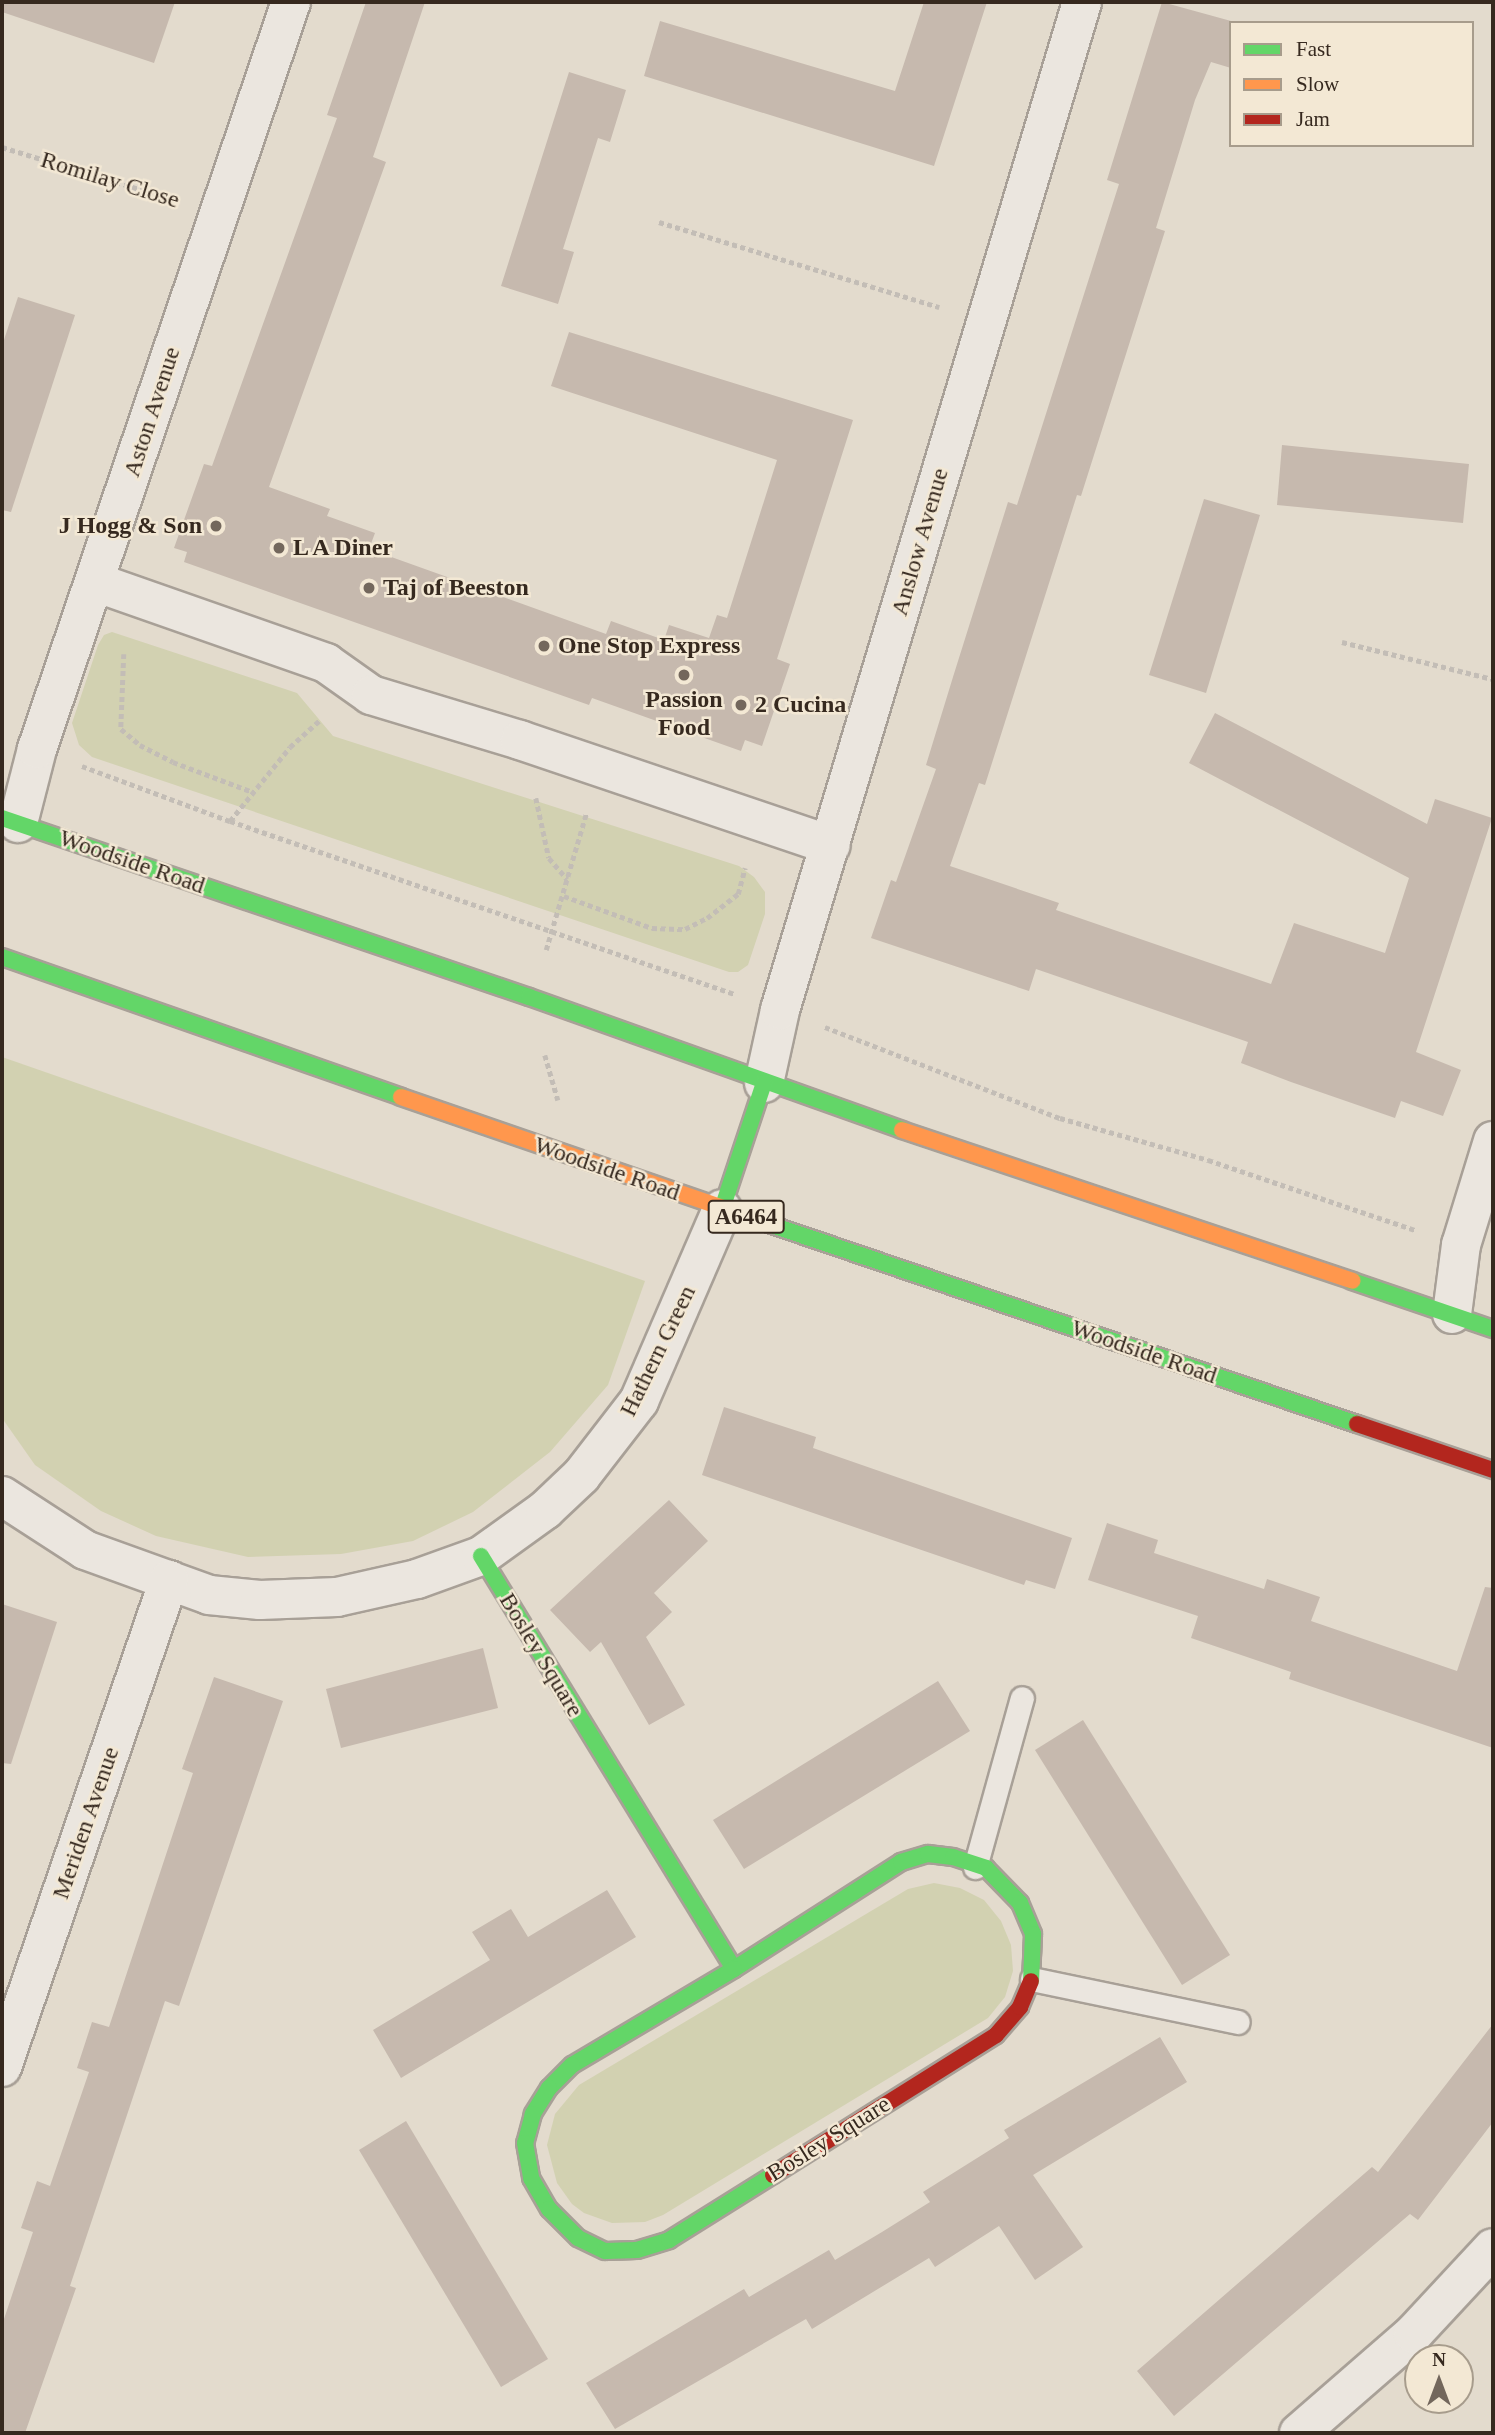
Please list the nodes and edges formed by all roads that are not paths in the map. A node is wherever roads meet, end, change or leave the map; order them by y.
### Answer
1 (291, 2) edge
2 (1082, 2) edge
3 (95, 582) junction
4 (10, 821) edge
5 (831, 845) junction
6 (2, 957) edge
7 (764, 1083) junction
8 (1493, 1141) edge
9 (722, 1209) junction
10 (1452, 1314) junction
11 (1493, 1329) edge
12 (1493, 1470) edge
13 (2, 1496) edge
14 (481, 1556) junction
15 (169, 1580) junction
16 (1021, 1698) dead end
17 (975, 1867) junction
18 (734, 1969) junction
19 (1032, 1979) junction
20 (1238, 2022) dead end
21 (2, 2067) edge
22 (1493, 2248) edge
23 (1299, 2433) edge

1 - 3 street, Aston Avenue
2 - 5 street, Anslow Avenue
3 - 4 street, Aston Avenue
3 - 5 street
4 - 7 main road, Woodside Road
5 - 7 street, Anslow Avenue
6 - 9 main road, Woodside Road / A6464
7 - 9 main road
7 - 10 main road, Woodside Road
8 - 10 street
9 - 12 main road, Woodside Road / A6464
9 - 14 street, Hathern Green
10 - 11 main road, Woodside Road
13 - 15 street, Hathern Green
14 - 15 street, Hathern Green
14 - 18 main road, Bosley Square
15 - 21 street, Meriden Avenue
16 - 17 lane
17 - 18 main road, Bosley Square
17 - 19 main road, Bosley Square
18 - 19 main road, Bosley Square
19 - 20 lane
22 - 23 street

